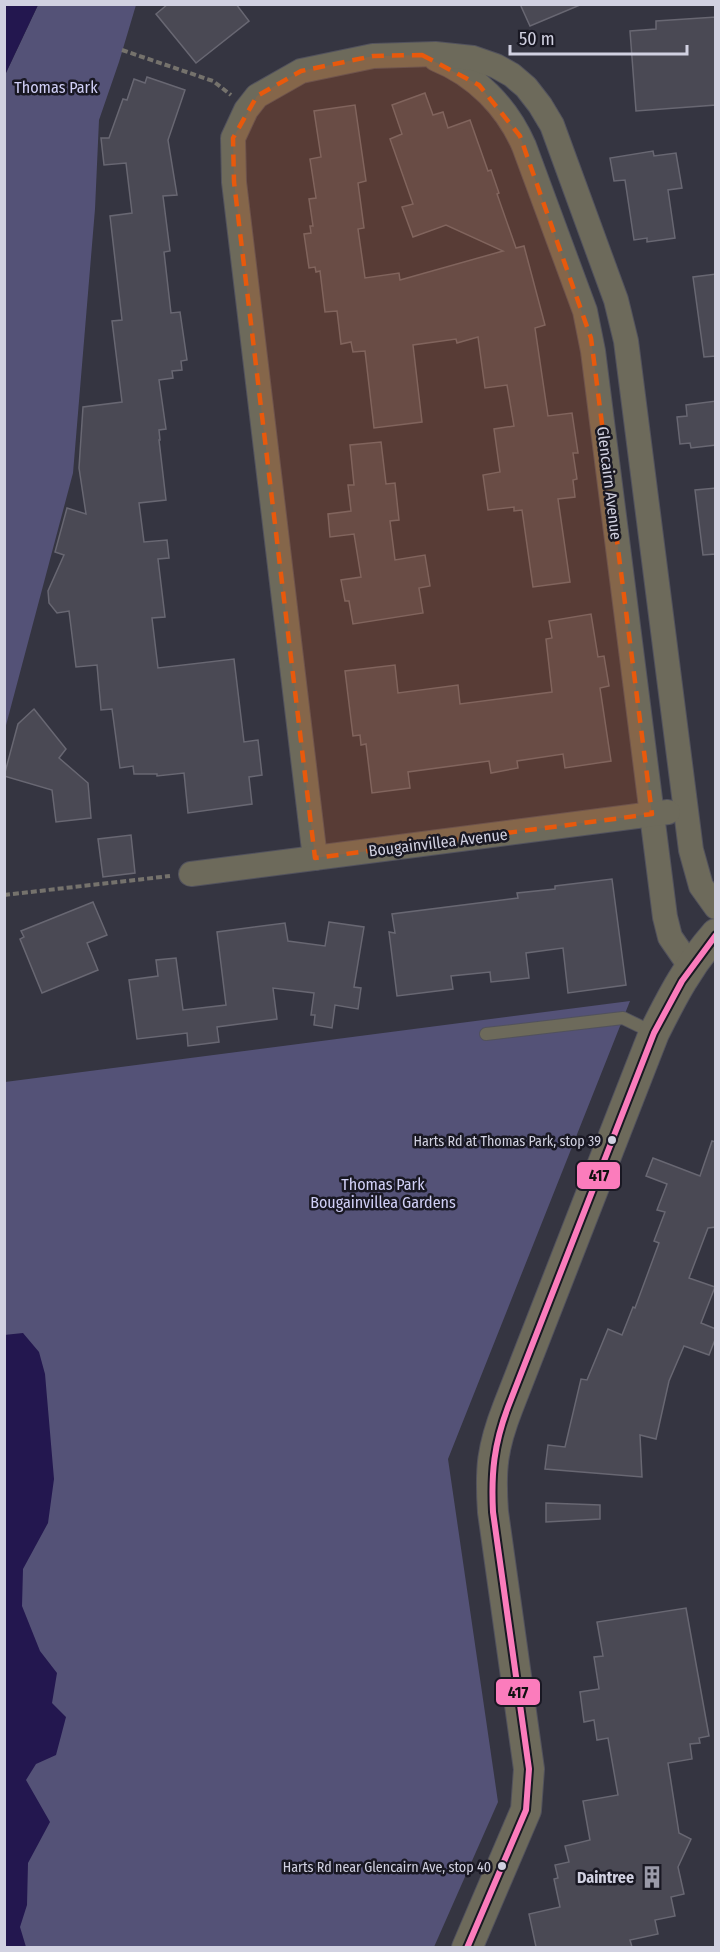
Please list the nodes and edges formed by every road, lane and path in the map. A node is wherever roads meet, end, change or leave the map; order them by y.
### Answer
1 (122, 51) dead end
2 (422, 55) junction
3 (237, 101) dead end
4 (685, 810) junction
5 (652, 814) junction
6 (315, 858) junction
7 (191, 874) dead end
8 (167, 877) dead end
9 (4, 895) edge
10 (716, 907) edge
11 (716, 934) edge
12 (690, 966) junction
13 (654, 1032) junction
14 (486, 1034) dead end
15 (467, 1947) edge

1 - 3 path
2 - 4 street, Glencairn Avenue
2 - 5 street, Glencairn Avenue
2 - 6 street, Glencairn Avenue
4 - 5 street, Bougainvillea Avenue
4 - 10 street, Glencairn Avenue
5 - 6 street, Bougainvillea Avenue
5 - 12 street, Glencairn Avenue
6 - 7 street, Bougainvillea Avenue
8 - 9 path
11 - 12 street
12 - 13 street
13 - 14 lane
13 - 15 street

